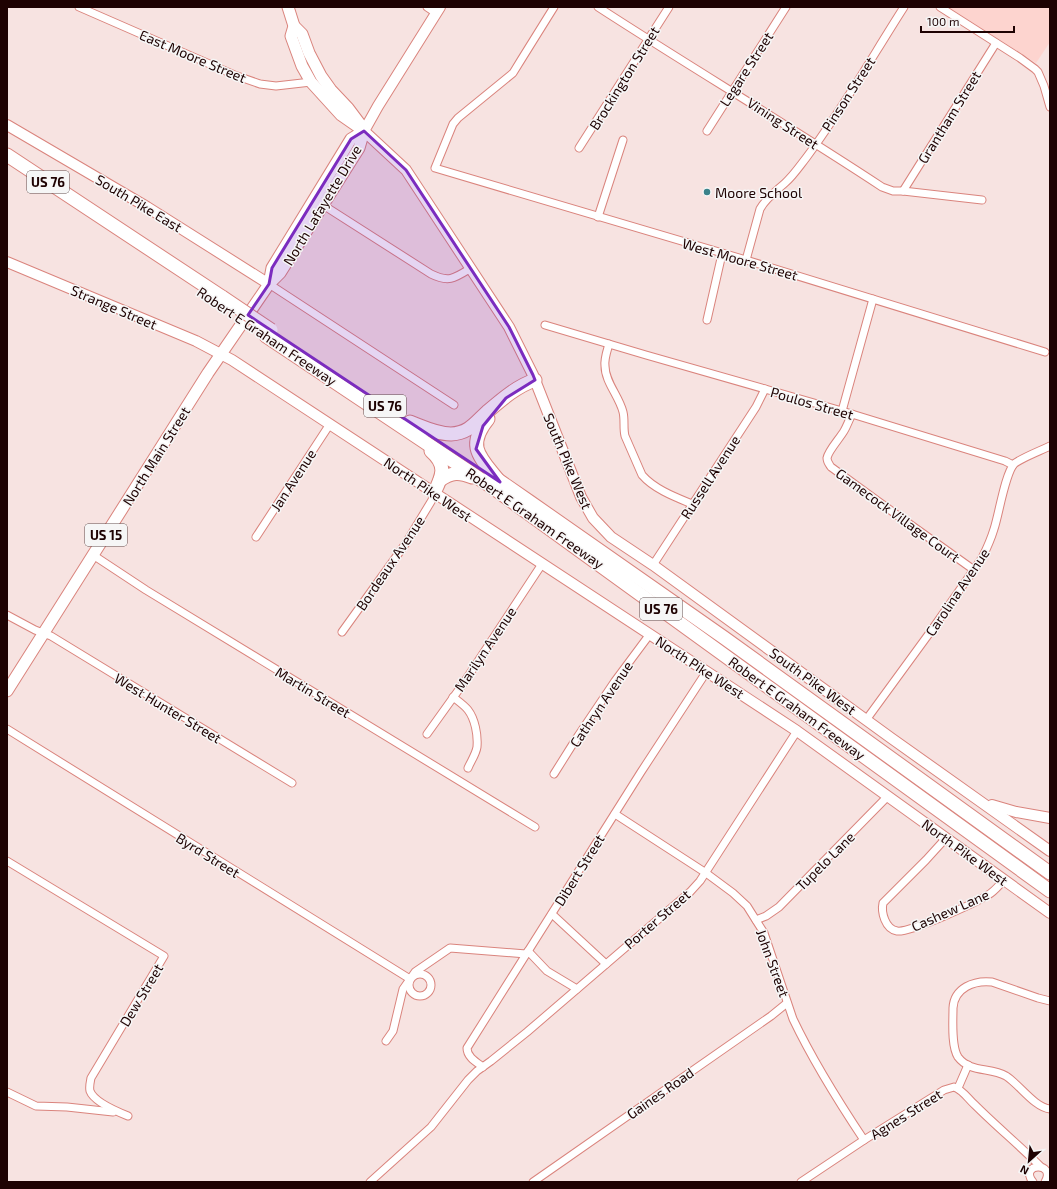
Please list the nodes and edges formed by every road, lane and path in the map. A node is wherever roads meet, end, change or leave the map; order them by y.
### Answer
1 (79, 7) edge
2 (288, 7) edge
3 (427, 7) edge
4 (554, 7) edge
5 (598, 7) edge
6 (669, 7) edge
7 (786, 7) edge
8 (904, 7) edge
9 (940, 7) edge
10 (438, 10) edge
11 (293, 31) junction
12 (648, 39) junction
13 (996, 43) junction
14 (311, 82) junction
15 (732, 91) junction
16 (1050, 107) edge
17 (7, 125) edge
18 (364, 131) junction
19 (706, 131) dead end
20 (623, 140) dead end
21 (816, 144) junction
22 (579, 148) dead end
23 (7, 155) edge
24 (7, 164) edge
25 (903, 191) junction
26 (982, 200) dead end
27 (323, 205) junction
28 (88, 213) junction
29 (598, 218) junction
30 (722, 254) junction
31 (746, 260) junction
32 (7, 262) edge
33 (471, 268) junction
34 (269, 284) junction
35 (873, 299) junction
36 (708, 320) dead end
37 (544, 324) dead end
38 (609, 344) junction
39 (1045, 352) dead end
40 (220, 353) junction
41 (535, 380) junction
42 (765, 389) junction
43 (506, 398) junction
44 (454, 405) dead end
45 (842, 411) junction
46 (852, 414) junction
47 (330, 424) junction
48 (409, 426) junction
49 (1050, 446) edge
50 (1013, 465) junction
51 (440, 480) junction
52 (496, 484) junction
53 (434, 493) junction
54 (692, 504) junction
55 (256, 537) dead end
56 (93, 555) junction
57 (542, 564) junction
58 (653, 565) junction
59 (974, 570) junction
60 (7, 615) edge
61 (342, 632) dead end
62 (44, 633) junction
63 (650, 634) junction
64 (707, 671) junction
65 (7, 691) edge
66 (453, 697) junction
67 (866, 720) junction
68 (7, 729) edge
69 (797, 731) junction
70 (427, 734) dead end
71 (468, 768) dead end
72 (554, 774) dead end
73 (292, 783) dead end
74 (888, 796) junction
75 (975, 797) junction
76 (615, 814) junction
77 (1050, 818) edge
78 (535, 827) dead end
79 (946, 838) junction
80 (1050, 851) edge
81 (7, 862) edge
82 (706, 873) junction
83 (1050, 873) edge
84 (1004, 880) junction
85 (1050, 891) edge
86 (1050, 913) edge
87 (552, 914) junction
88 (756, 920) junction
89 (528, 953) junction
90 (606, 964) junction
91 (410, 979) junction
92 (576, 989) junction
93 (1050, 1001) edge
94 (787, 1003) junction
95 (386, 1041) dead end
96 (968, 1066) junction
97 (480, 1069) junction
98 (958, 1088) junction
99 (7, 1092) edge
100 (1050, 1109) edge
101 (118, 1112) junction
102 (128, 1116) dead end
103 (864, 1140) junction
104 (1040, 1166) junction
105 (370, 1182) edge
106 (533, 1182) edge
107 (801, 1182) edge
108 (1033, 1182) edge
109 (1045, 1182) edge

1 - 14 street, East Moore Street
2 - 11 main road, North Lafayette Drive
3 - 10 street
4 - 29 street, West Moore Street
5 - 12 street, Vining Street
6 - 12 street, Brockington Street
7 - 15 street, Legare Street
8 - 21 street, Pinson Street
9 - 13 street
10 - 18 main road
11 - 14 main road, North Lafayette Drive
11 - 18 main road
12 - 15 street, Vining Street
12 - 22 street, Brockington Street
13 - 16 street
13 - 25 street, Grantham Street
14 - 18 main road, North Lafayette Drive
15 - 19 street, Legare Street
15 - 21 street, Vining Street
17 - 34 main road, South Pike East
18 - 27 main road, North Lafayette Drive
18 - 33 main road, South Pike West
18 - 34 main road
20 - 29 street
21 - 25 street, Vining Street
21 - 31 street, Pinson Street
23 - 28 highway, Robert E Graham Freeway / US 76
24 - 28 highway, Robert E Graham Freeway / US 76
25 - 26 street, Vining Street
27 - 33 street
27 - 34 main road, North Lafayette Drive
28 - 48 highway, Robert E Graham Freeway / US 76, bridge
29 - 30 street, West Moore Street
30 - 31 street, West Moore Street
30 - 36 street
31 - 35 street, West Moore Street
32 - 40 main road, Strange Street
33 - 41 main road, South Pike West
34 - 40 main road, North Main Street / US 15
34 - 44 street
35 - 39 street, West Moore Street
35 - 45 street
37 - 38 street, Poulos Street
38 - 42 street, Poulos Street
38 - 54 street
40 - 47 main road, North Pike West
40 - 56 main road, North Main Street / US 15
41 - 43 highway
41 - 58 main road, South Pike West
42 - 45 street, Poulos Street
42 - 54 street, Russell Avenue
43 - 48 highway
43 - 52 highway
45 - 46 street, Poulos Street
46 - 50 street, Poulos Street
46 - 59 street, Gamecock Village Court
47 - 53 main road, North Pike West
47 - 55 street, Jan Avenue
48 - 51 highway
48 - 52 highway, Robert E Graham Freeway / US 76
49 - 50 street
50 - 59 street, Carolina Avenue
51 - 52 highway
51 - 53 highway
52 - 83 highway, Robert E Graham Freeway / US 76
52 - 85 highway, Robert E Graham Freeway / US 76
53 - 57 main road, North Pike West
53 - 61 street, Bordeaux Avenue
54 - 58 street, Russell Avenue
56 - 62 main road, North Main Street / US 15
56 - 78 street, Martin Street
57 - 63 main road, North Pike West
57 - 66 street, Marilyn Avenue
58 - 67 main road, South Pike West
59 - 67 street, Carolina Avenue
60 - 62 street, West Hunter Street
62 - 65 main road, North Main Street / US 15
62 - 73 street, West Hunter Street
63 - 64 main road, North Pike West
63 - 72 street, Cathryn Avenue
64 - 69 main road, North Pike West
64 - 76 street, Dibert Street
66 - 70 street, Marilyn Avenue
66 - 71 street
67 - 75 main road, South Pike West
68 - 91 street, Byrd Street
69 - 74 main road, North Pike West
69 - 82 street, Porter Street
74 - 79 main road, North Pike West
74 - 88 street, Tupelo Lane
75 - 77 main road
75 - 80 main road
76 - 82 street, John Street
76 - 87 street, Dibert Street
79 - 84 main road, North Pike West
79 - 84 street, Cashew Lane
81 - 101 street, Dew Street
82 - 88 street, John Street
82 - 90 street, Porter Street
84 - 86 main road, North Pike West
87 - 89 street, Dibert Street
87 - 90 street
88 - 94 street, John Street
89 - 91 street
89 - 92 street
89 - 97 street, Dibert Street
90 - 92 street, Porter Street
91 - 95 street
92 - 97 street, Porter Street
93 - 96 street
94 - 103 street, John Street
94 - 106 street, Gaines Road
96 - 98 street
96 - 100 street
97 - 105 street, Porter Street
98 - 103 street, Agnes Street
98 - 104 street, Agnes Street
99 - 101 street
101 - 102 street, Dew Street
103 - 107 street, Agnes Street
104 - 108 street
104 - 109 street, Agnes Street

